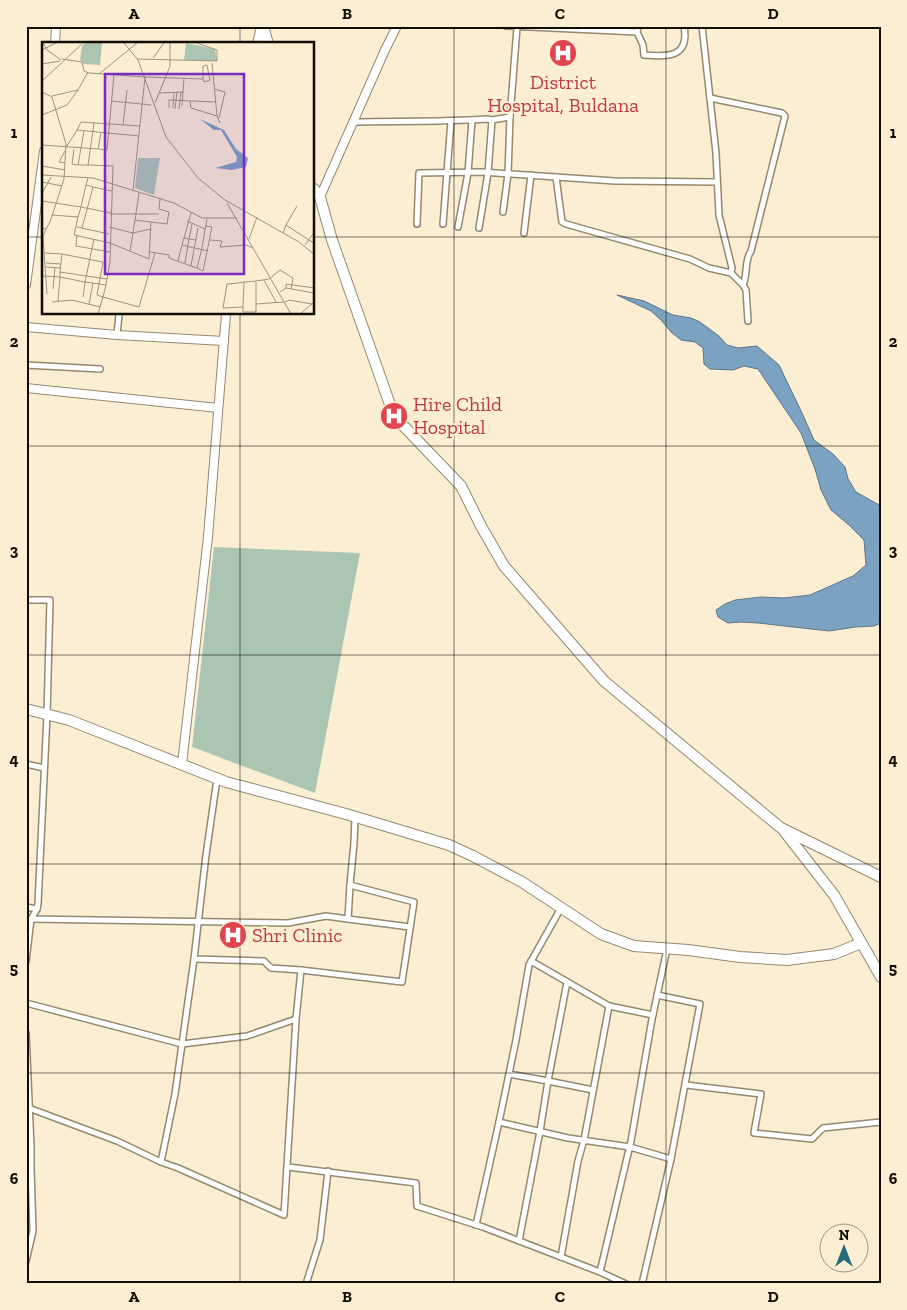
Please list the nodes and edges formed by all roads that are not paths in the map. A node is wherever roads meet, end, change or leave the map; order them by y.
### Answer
1 (56, 26) edge
2 (262, 26) edge
3 (397, 26) edge
4 (506, 26) edge
5 (684, 26) edge
6 (702, 26) edge
7 (516, 27) edge
8 (638, 29) edge
9 (55, 42) edge
10 (258, 42) edge
11 (267, 42) edge
12 (710, 98) junction
13 (510, 117) junction
14 (472, 120) junction
15 (492, 120) junction
16 (451, 121) junction
17 (353, 122) junction
18 (468, 172) junction
19 (446, 173) junction
20 (488, 173) junction
21 (508, 174) junction
22 (532, 175) junction
23 (556, 177) junction
24 (42, 179) edge
25 (717, 182) junction
26 (317, 193) edge
27 (503, 212) dead end
28 (417, 224) dead end
29 (443, 224) dead end
30 (458, 227) dead end
31 (479, 228) dead end
32 (524, 233) dead end
33 (732, 273) junction
34 (26, 285) edge
35 (744, 285) junction
36 (120, 315) edge
37 (226, 315) edge
38 (748, 321) dead end
39 (26, 327) edge
40 (117, 334) junction
41 (224, 341) junction
42 (26, 365) edge
43 (100, 369) dead end
44 (26, 388) edge
45 (218, 408) junction
46 (26, 600) edge
47 (26, 709) edge
48 (47, 714) junction
49 (26, 764) edge
50 (182, 764) junction
51 (44, 768) junction
52 (218, 778) junction
53 (355, 817) junction
54 (782, 828) junction
55 (881, 876) edge
56 (350, 885) junction
57 (26, 907) edge
58 (561, 908) junction
59 (37, 909) junction
60 (30, 919) junction
61 (348, 919) junction
62 (199, 922) junction
63 (410, 927) junction
64 (861, 943) junction
65 (667, 948) junction
66 (194, 959) junction
67 (26, 961) edge
68 (531, 961) junction
69 (301, 970) junction
70 (881, 978) edge
71 (567, 982) junction
72 (657, 994) junction
73 (26, 1003) edge
74 (609, 1006) junction
75 (653, 1015) junction
76 (296, 1019) junction
77 (26, 1033) edge
78 (182, 1044) junction
79 (27, 1050) edge
80 (509, 1074) junction
81 (548, 1081) junction
82 (686, 1085) junction
83 (594, 1090) junction
84 (28, 1108) edge
85 (499, 1122) junction
86 (881, 1122) edge
87 (540, 1131) junction
88 (584, 1140) junction
89 (630, 1147) junction
90 (671, 1159) junction
91 (161, 1162) junction
92 (28, 1167) edge
93 (288, 1167) junction
94 (328, 1171) junction
95 (476, 1225) junction
96 (519, 1241) junction
97 (561, 1257) junction
98 (26, 1261) edge
99 (600, 1272) junction
100 (306, 1284) edge
101 (626, 1284) edge
102 (642, 1284) edge

1 - 9 street
2 - 10 street
2 - 11 highway
3 - 17 street
4 - 7 street
5 - 8 street
6 - 12 street
7 - 8 street
7 - 13 street
12 - 25 street
12 - 35 street
13 - 15 street
13 - 21 street
14 - 15 street
14 - 16 street
14 - 18 street
15 - 20 street
16 - 17 street
16 - 19 street
17 - 26 street
18 - 19 street
18 - 20 street
18 - 30 street
19 - 28 street
19 - 29 street
20 - 21 street
20 - 31 street
21 - 22 street
21 - 27 street
22 - 23 street
22 - 32 street
23 - 25 street
23 - 33 street
24 - 34 street
25 - 33 street
26 - 54 highway
33 - 35 street
35 - 38 street
36 - 40 street
37 - 41 street
39 - 40 street
40 - 41 street
41 - 45 street
42 - 43 street
44 - 45 street
45 - 50 street
46 - 48 street
47 - 48 highway
48 - 50 highway
48 - 51 street
49 - 51 street
50 - 52 highway
51 - 59 street
52 - 53 highway
52 - 62 street
53 - 56 street
53 - 58 highway
54 - 55 highway
54 - 64 highway
56 - 61 street
56 - 63 street
57 - 59 street
58 - 65 highway
58 - 68 street
59 - 60 street
60 - 62 street
60 - 67 street
61 - 62 street
61 - 63 street
62 - 66 street
63 - 69 street
64 - 65 highway
64 - 70 highway
65 - 72 street
66 - 69 street
66 - 78 street
68 - 71 street
68 - 80 street
69 - 76 street
71 - 74 street
71 - 81 street
72 - 75 street
72 - 82 street
73 - 78 street
74 - 75 street
74 - 83 street
75 - 89 street
76 - 78 street
76 - 93 street
77 - 79 street
78 - 91 street
79 - 84 street
80 - 81 street
80 - 85 street
81 - 83 street
81 - 87 street
82 - 86 street
82 - 90 street
83 - 88 street
84 - 91 street
84 - 92 street
85 - 87 street
85 - 95 street
87 - 88 street
87 - 96 street
88 - 89 street
88 - 97 street
89 - 90 street
89 - 99 street
90 - 102 street
91 - 93 street
92 - 98 street
93 - 94 street
94 - 95 street
94 - 100 street
95 - 96 street
96 - 97 street
97 - 99 street
99 - 101 street

